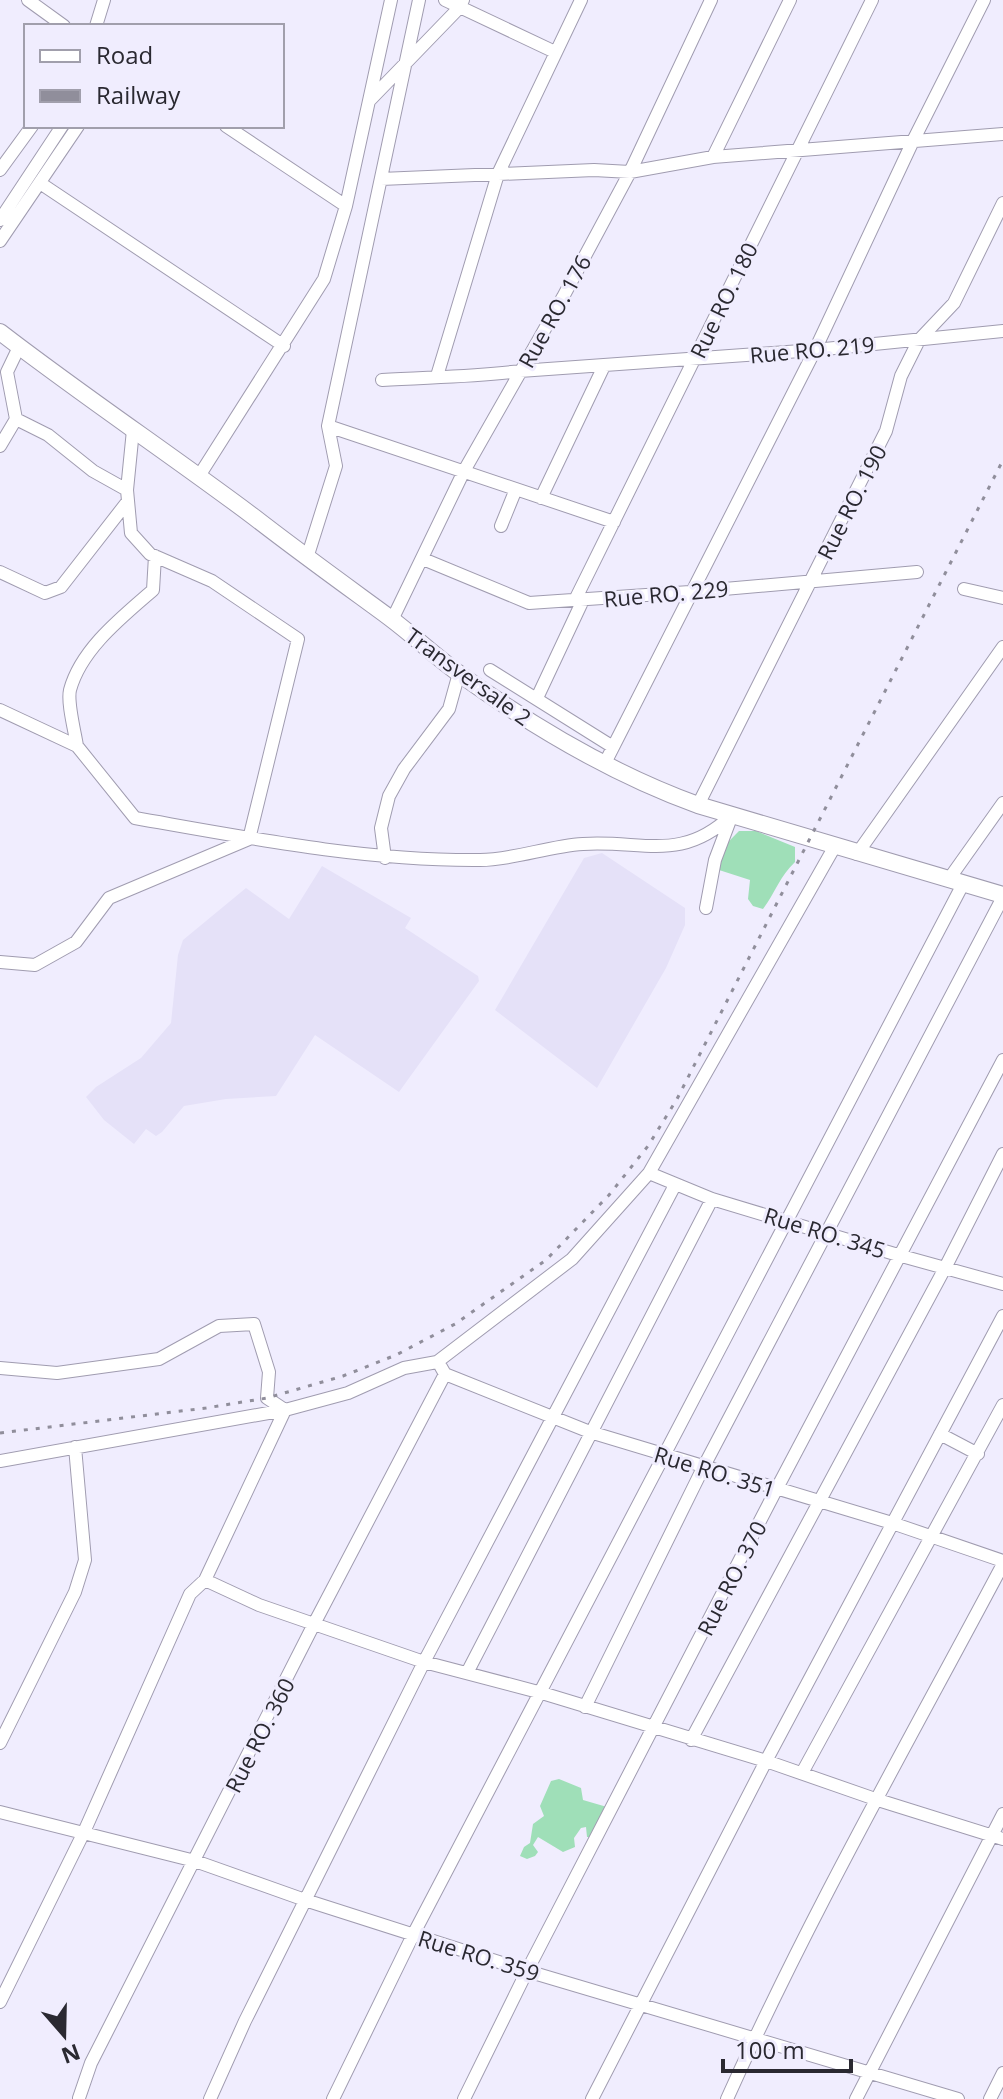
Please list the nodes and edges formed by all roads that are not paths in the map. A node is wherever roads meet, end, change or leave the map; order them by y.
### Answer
1 (28, 0) edge
2 (104, 0) edge
3 (391, 0) edge
4 (419, 0) edge
5 (445, 0) edge
6 (581, 0) edge
7 (711, 0) edge
8 (790, 0) edge
9 (872, 0) edge
10 (984, 0) edge
11 (461, 3) edge
12 (61, 24) edge
13 (97, 24) edge
14 (555, 52) junction
15 (407, 60) junction
16 (369, 101) junction
17 (31, 128) edge
18 (61, 128) edge
19 (77, 128) edge
20 (229, 128) edge
21 (1003, 134) edge
22 (913, 141) junction
23 (797, 150) junction
24 (713, 157) junction
25 (0, 170) edge
26 (630, 172) junction
27 (498, 174) junction
28 (381, 179) junction
29 (40, 183) junction
30 (1003, 203) edge
31 (346, 206) junction
32 (0, 220) edge
33 (0, 241) edge
34 (1003, 331) edge
35 (0, 332) edge
36 (919, 340) junction
37 (284, 346) junction
38 (19, 347) junction
39 (815, 350) junction
40 (695, 358) junction
41 (604, 366) junction
42 (520, 371) junction
43 (437, 376) junction
44 (382, 380) dead end
45 (16, 419) junction
46 (328, 426) junction
47 (133, 430) junction
48 (0, 446) edge
49 (464, 471) junction
50 (199, 476) junction
51 (516, 489) junction
52 (127, 495) junction
53 (541, 498) junction
54 (614, 522) junction
55 (501, 526) dead end
56 (155, 556) junction
57 (307, 558) junction
58 (423, 559) junction
59 (0, 572) edge
60 (917, 572) dead end
61 (811, 581) junction
62 (964, 589) dead end
63 (690, 592) junction
64 (1003, 598) edge
65 (579, 600) junction
66 (392, 620) junction
67 (1003, 647) edge
68 (490, 670) dead end
69 (459, 673) junction
70 (537, 698) junction
71 (0, 710) edge
72 (77, 746) junction
73 (613, 747) junction
74 (604, 765) junction
75 (1003, 803) edge
76 (698, 805) junction
77 (732, 815) junction
78 (249, 839) junction
79 (835, 846) junction
80 (857, 854) junction
81 (385, 858) junction
82 (956, 882) junction
83 (1003, 896) edge
84 (706, 908) dead end
85 (0, 962) edge
86 (1003, 1060) edge
87 (1003, 1154) edge
88 (649, 1173) junction
89 (675, 1185) junction
90 (712, 1199) junction
91 (787, 1219) junction
92 (829, 1233) junction
93 (898, 1255) junction
94 (945, 1268) junction
95 (1003, 1284) edge
96 (1003, 1316) edge
97 (437, 1362) junction
98 (0, 1368) edge
99 (445, 1374) junction
100 (1003, 1405) edge
101 (285, 1410) junction
102 (551, 1418) junction
103 (590, 1432) junction
104 (940, 1434) junction
105 (75, 1447) junction
106 (978, 1454) junction
107 (665, 1456) junction
108 (0, 1461) edge
109 (703, 1468) junction
110 (776, 1490) junction
111 (819, 1502) junction
112 (892, 1523) junction
113 (931, 1536) junction
114 (1003, 1562) edge
115 (205, 1580) junction
116 (314, 1624) junction
117 (424, 1662) junction
118 (467, 1673) junction
119 (542, 1693) junction
120 (585, 1707) junction
121 (654, 1728) junction
122 (691, 1740) junction
123 (0, 1743) edge
124 (766, 1761) junction
125 (802, 1773) junction
126 (878, 1800) junction
127 (0, 1812) edge
128 (1003, 1814) edge
129 (84, 1832) junction
130 (997, 1837) edge
131 (195, 1861) junction
132 (305, 1900) junction
133 (413, 1935) junction
134 (527, 1971) junction
135 (0, 2002) edge
136 (639, 2004) junction
137 (755, 2037) junction
138 (870, 2073) junction
139 (1003, 2073) edge
140 (79, 2098) edge
141 (210, 2099) edge
142 (333, 2099) edge
143 (464, 2099) edge
144 (592, 2099) edge
145 (727, 2099) edge
146 (856, 2099) edge
147 (958, 2099) edge
148 (990, 2099) edge

1 - 12 street
2 - 13 street
3 - 16 street
4 - 15 street
5 - 11 street
6 - 14 street
7 - 26 street, Rue RO. 176
8 - 24 street
9 - 23 street, Rue RO. 180
10 - 22 street
11 - 14 street
11 - 15 street
14 - 27 street
15 - 16 street
15 - 28 street
16 - 31 street
17 - 25 street
18 - 32 street
19 - 29 street
20 - 31 street
21 - 22 street
22 - 23 street
22 - 39 street
23 - 24 street
23 - 40 street, Rue RO. 180
24 - 26 street
26 - 27 street
26 - 42 street, Rue RO. 176
27 - 28 street
27 - 43 street
28 - 46 street
29 - 33 street
29 - 37 street
30 - 36 street, Rue RO. 190
31 - 37 street
34 - 36 street, Rue RO. 219
35 - 38 main road, Transversale 2
36 - 39 street, Rue RO. 219
36 - 61 street, Rue RO. 190
37 - 50 street
38 - 45 street
38 - 47 main road, Transversale 2
39 - 40 street, Rue RO. 219
39 - 63 street
40 - 41 street, Rue RO. 219
40 - 54 street, Rue RO. 180
41 - 42 street, Rue RO. 219
41 - 53 street
42 - 43 street, Rue RO. 219
42 - 49 street, Rue RO. 176
43 - 44 street, Rue RO. 219
45 - 48 street
45 - 52 street
46 - 49 street
46 - 57 street
47 - 50 main road, Transversale 2
47 - 52 street
49 - 51 street
49 - 58 street, Rue RO. 176
50 - 57 main road, Transversale 2
51 - 53 street
51 - 55 street
52 - 56 street
52 - 59 street
53 - 54 street
54 - 65 street, Rue RO. 180
56 - 72 street
56 - 78 street
57 - 66 main road, Transversale 2
58 - 65 street, Rue RO. 229
58 - 66 street, Rue RO. 176
60 - 61 street, Rue RO. 229
61 - 63 street, Rue RO. 229
61 - 76 street, Rue RO. 190
62 - 64 street
63 - 65 street, Rue RO. 229
63 - 73 street
65 - 70 street, Rue RO. 180
66 - 69 main road, Transversale 2
67 - 80 street
68 - 70 street
69 - 74 main road, Transversale 2
69 - 81 street
70 - 73 street
71 - 72 street
72 - 78 street
73 - 74 street
74 - 76 main road, Transversale 2
75 - 82 street
76 - 77 main road, Transversale 2
77 - 79 main road, Transversale 2
77 - 81 street
77 - 84 street
78 - 81 street
78 - 85 street
79 - 80 main road, Transversale 2
79 - 88 street
80 - 82 main road, Transversale 2
82 - 83 main road, Transversale 2
82 - 91 street
83 - 92 street
86 - 93 street, Rue RO. 370
87 - 94 street
88 - 89 street, Rue RO. 345
88 - 97 street
89 - 90 street, Rue RO. 345
89 - 102 street
90 - 91 street, Rue RO. 345
90 - 103 street
91 - 92 street, Rue RO. 345
91 - 107 street
92 - 93 street, Rue RO. 345
92 - 109 street
93 - 94 street, Rue RO. 345
93 - 110 street, Rue RO. 370
94 - 95 street, Rue RO. 345
94 - 111 street
96 - 104 street
97 - 99 street
97 - 101 street
98 - 101 street
99 - 102 street, Rue RO. 351
99 - 116 street, Rue RO. 360
100 - 106 street
101 - 105 street
101 - 115 street
102 - 103 street, Rue RO. 351
102 - 117 street
103 - 107 street, Rue RO. 351
103 - 118 street
104 - 106 street
104 - 112 street
105 - 108 street
105 - 123 street
106 - 113 street
107 - 109 street, Rue RO. 351
107 - 119 street
109 - 110 street, Rue RO. 351
109 - 120 street
110 - 111 street, Rue RO. 351
110 - 121 street, Rue RO. 370
111 - 112 street, Rue RO. 351
111 - 122 street
112 - 113 street, Rue RO. 351
112 - 124 street
113 - 114 street, Rue RO. 351
113 - 125 street
114 - 126 street
115 - 116 street
115 - 129 street
116 - 117 street
116 - 131 street, Rue RO. 360
117 - 118 street
117 - 132 street
118 - 119 street
119 - 120 street
119 - 133 street
120 - 121 street
121 - 122 street
121 - 134 street, Rue RO. 370
122 - 124 street
124 - 125 street
124 - 136 street
125 - 126 street
126 - 130 street
126 - 137 street
127 - 129 street, Rue RO. 359
128 - 130 street
129 - 131 street, Rue RO. 359
129 - 135 street
130 - 138 street
131 - 132 street, Rue RO. 359
131 - 140 street, Rue RO. 360
132 - 133 street, Rue RO. 359
132 - 141 street
133 - 134 street, Rue RO. 359
133 - 142 street
134 - 136 street, Rue RO. 359
134 - 143 street, Rue RO. 370
136 - 137 street, Rue RO. 359
136 - 144 street
137 - 138 street, Rue RO. 359
137 - 145 street
138 - 146 street
138 - 147 street, Rue RO. 359
139 - 148 street

